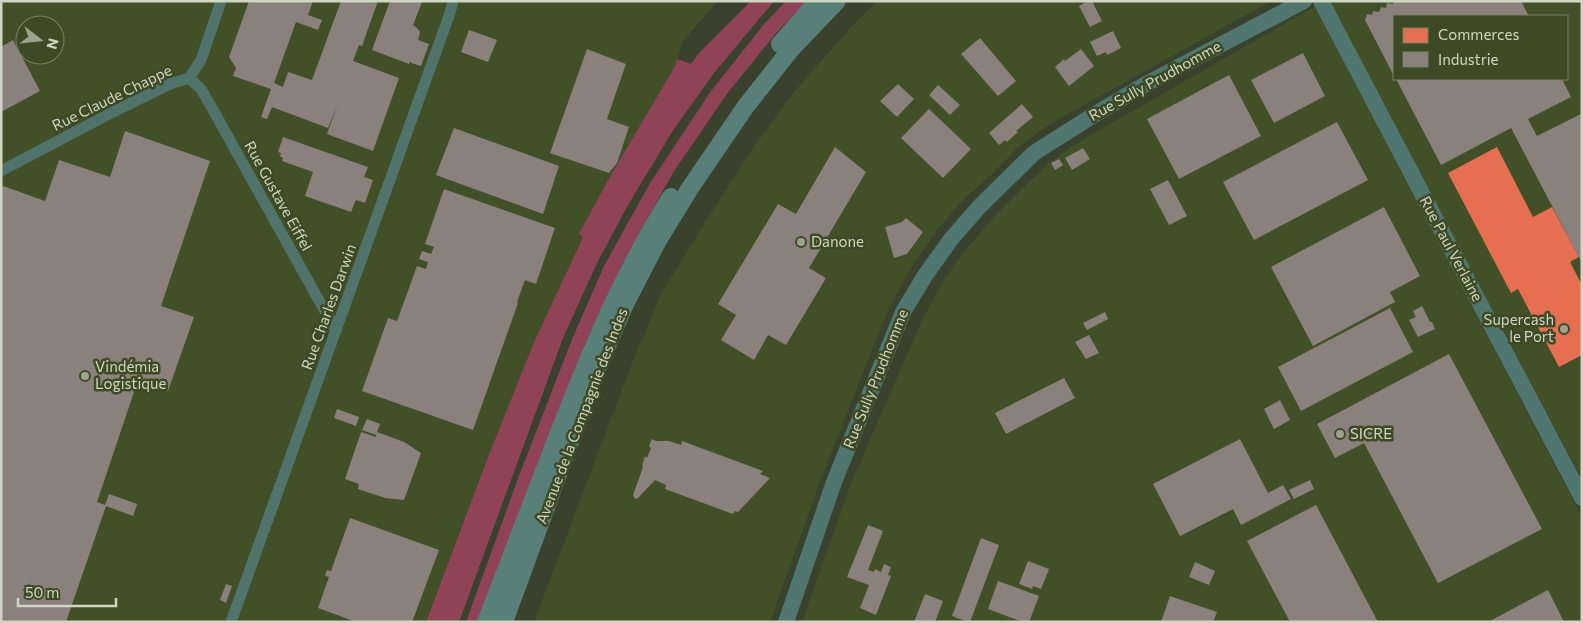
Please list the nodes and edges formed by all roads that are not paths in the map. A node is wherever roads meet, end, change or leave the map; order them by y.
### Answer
1 (221, 1) edge
2 (453, 1) edge
3 (818, 1) edge
4 (836, 1) edge
5 (1304, 1) edge
6 (1321, 1) edge
7 (189, 78) junction
8 (1, 171) edge
9 (336, 331) junction
10 (1582, 498) edge
11 (231, 622) edge
12 (486, 622) edge
13 (504, 622) edge
14 (786, 622) edge

1 - 7 street, Rue Claude Chappe
2 - 9 street, Rue Charles Darwin
3 - 12 main road, Avenue de la Compagnie des Indes
4 - 13 main road, Avenue de la Compagnie des Indes
5 - 14 street, Rue Sully Prudhomme
6 - 10 street, Rue Paul Verlaine
7 - 8 street, Rue Claude Chappe
7 - 9 street, Rue Gustave Eiffel
9 - 11 street, Rue Charles Darwin

